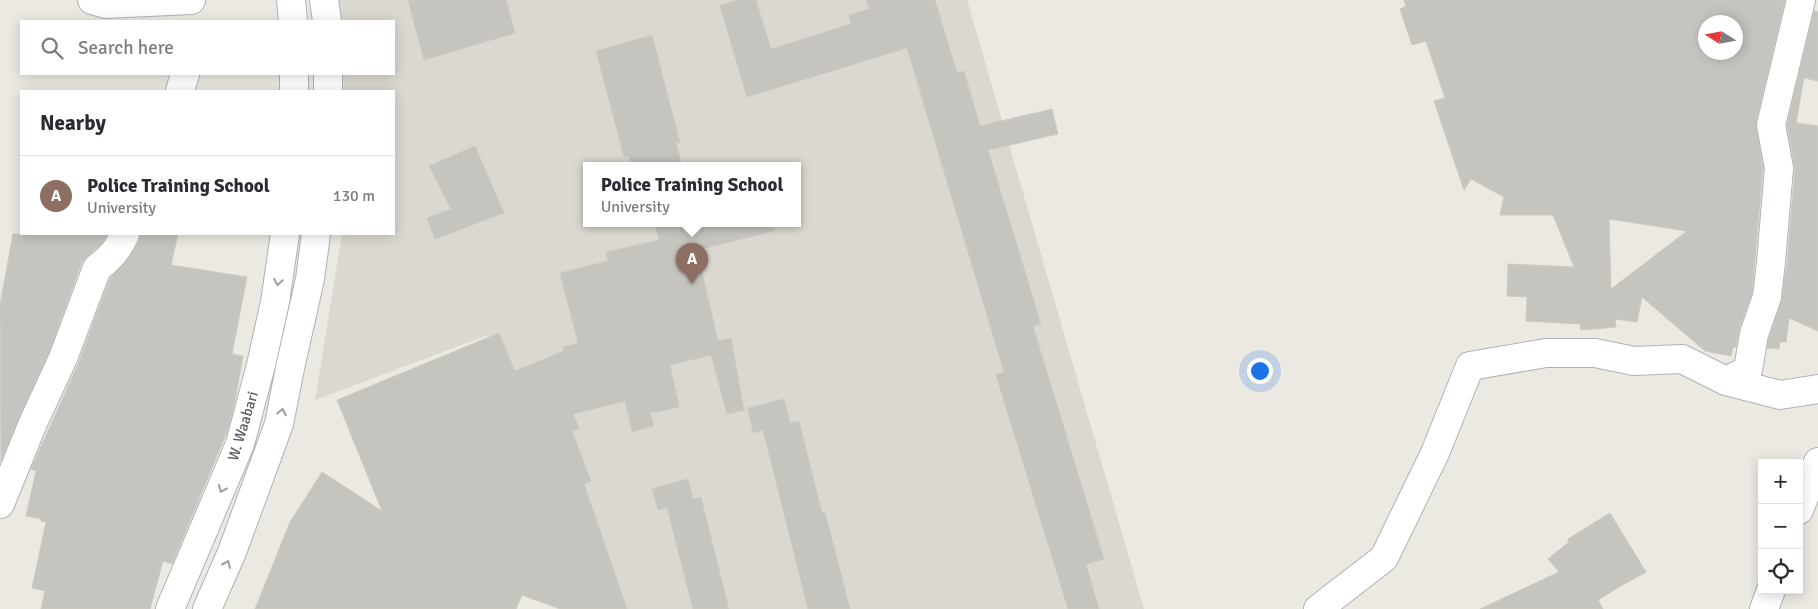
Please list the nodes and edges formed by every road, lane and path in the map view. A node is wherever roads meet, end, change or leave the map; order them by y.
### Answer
1 (92, 0) edge
2 (191, 0) edge
3 (204, 0) edge
4 (291, 0) edge
5 (324, 0) edge
6 (1801, 0) edge
7 (198, 20) edge
8 (293, 20) edge
9 (327, 20) edge
10 (184, 75) edge
11 (294, 75) edge
12 (328, 75) edge
13 (180, 90) edge
14 (294, 90) edge
15 (328, 90) edge
16 (124, 235) edge
17 (285, 235) edge
18 (316, 235) edge
19 (1726, 381) junction
20 (1818, 389) edge
21 (1818, 462) edge
22 (0, 504) edge
23 (1801, 504) edge
24 (1770, 594) edge
25 (170, 609) edge
26 (207, 609) edge
27 (1318, 609) edge
28 (1764, 609) edge

1 - 2 street
3 - 7 street
4 - 8 street
5 - 9 street
6 - 19 street
10 - 13 street
11 - 14 street
12 - 15 street
16 - 22 street
17 -> 25 street, W. Waabari
26 -> 18 street, W. Waabari
19 - 20 street
19 - 27 street
21 - 23 street
24 - 28 street

